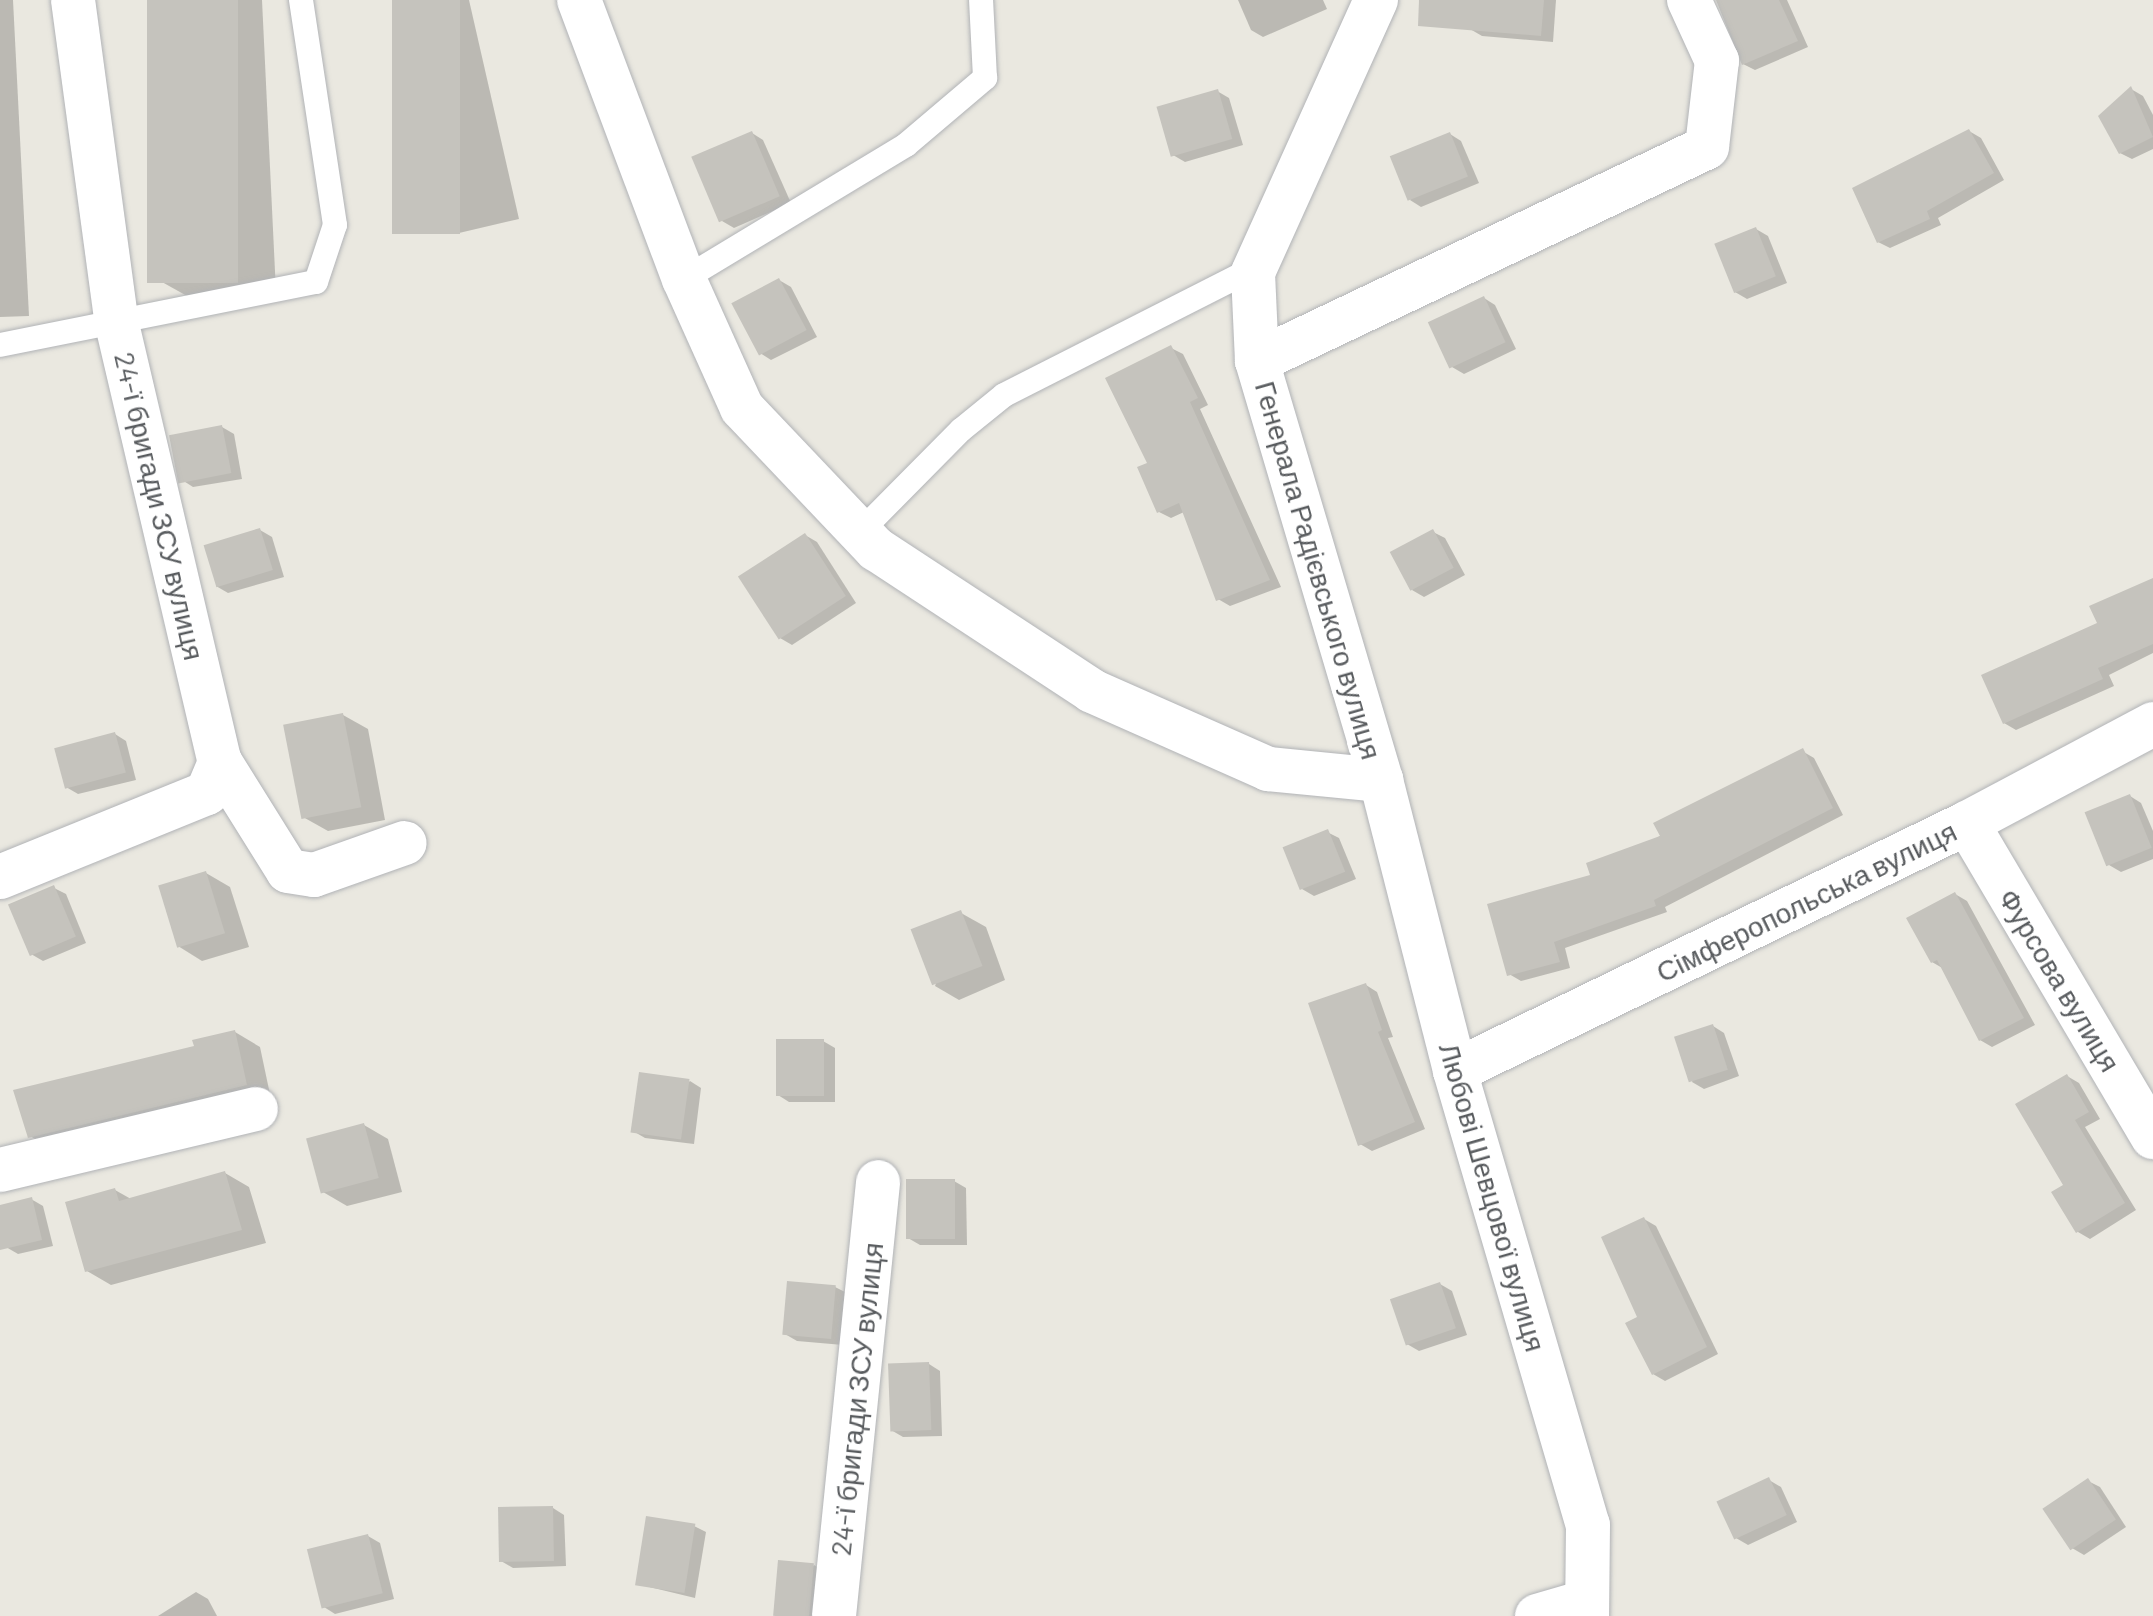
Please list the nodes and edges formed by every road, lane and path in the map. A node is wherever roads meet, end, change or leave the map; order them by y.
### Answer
1 (73, 0) edge
2 (301, 0) edge
3 (579, 0) edge
4 (981, 0) edge
5 (1376, 0) edge
6 (1689, 0) edge
7 (1256, 267) junction
8 (684, 279) junction
9 (116, 320) junction
10 (0, 345) edge
11 (1257, 361) junction
12 (860, 532) junction
13 (2153, 724) edge
14 (220, 762) junction
15 (1381, 780) junction
16 (1967, 823) junction
17 (405, 843) dead end
18 (0, 877) edge
19 (1455, 1071) junction
20 (256, 1109) dead end
21 (2153, 1137) edge
22 (0, 1170) edge
23 (878, 1182) dead end
24 (1586, 1609) edge
25 (834, 1616) edge
26 (1537, 1616) edge

1 - 9 street, 24-ї бригади ЗСУ вулиця
2 - 9 lane
3 - 8 street, Генерала Радієвського вулиця
4 - 8 lane
5 - 7 street, Генерала Радієвського вулиця
6 - 11 street, Генерала Радієвського вулиця
7 - 11 street, Генерала Радієвського вулиця
7 - 12 lane
8 - 12 street, Генерала Радієвського вулиця
9 - 10 lane
9 - 14 street, 24-ї бригади ЗСУ вулиця
11 - 15 street, Генерала Радієвського вулиця
12 - 15 street, Генерала Радієвського вулиця
13 - 16 street, Сімферопольська вулиця
14 - 17 street, 24-ї бригади ЗСУ вулиця
14 - 18 street
15 - 19 street, Любові Шевцової вулиця
16 - 19 street, Сімферопольська вулиця
16 - 21 street, Фурсова вулиця
19 - 24 street, Любові Шевцової вулиця
20 - 22 street
23 - 25 street, 24-ї бригади ЗСУ вулиця
24 - 26 street

